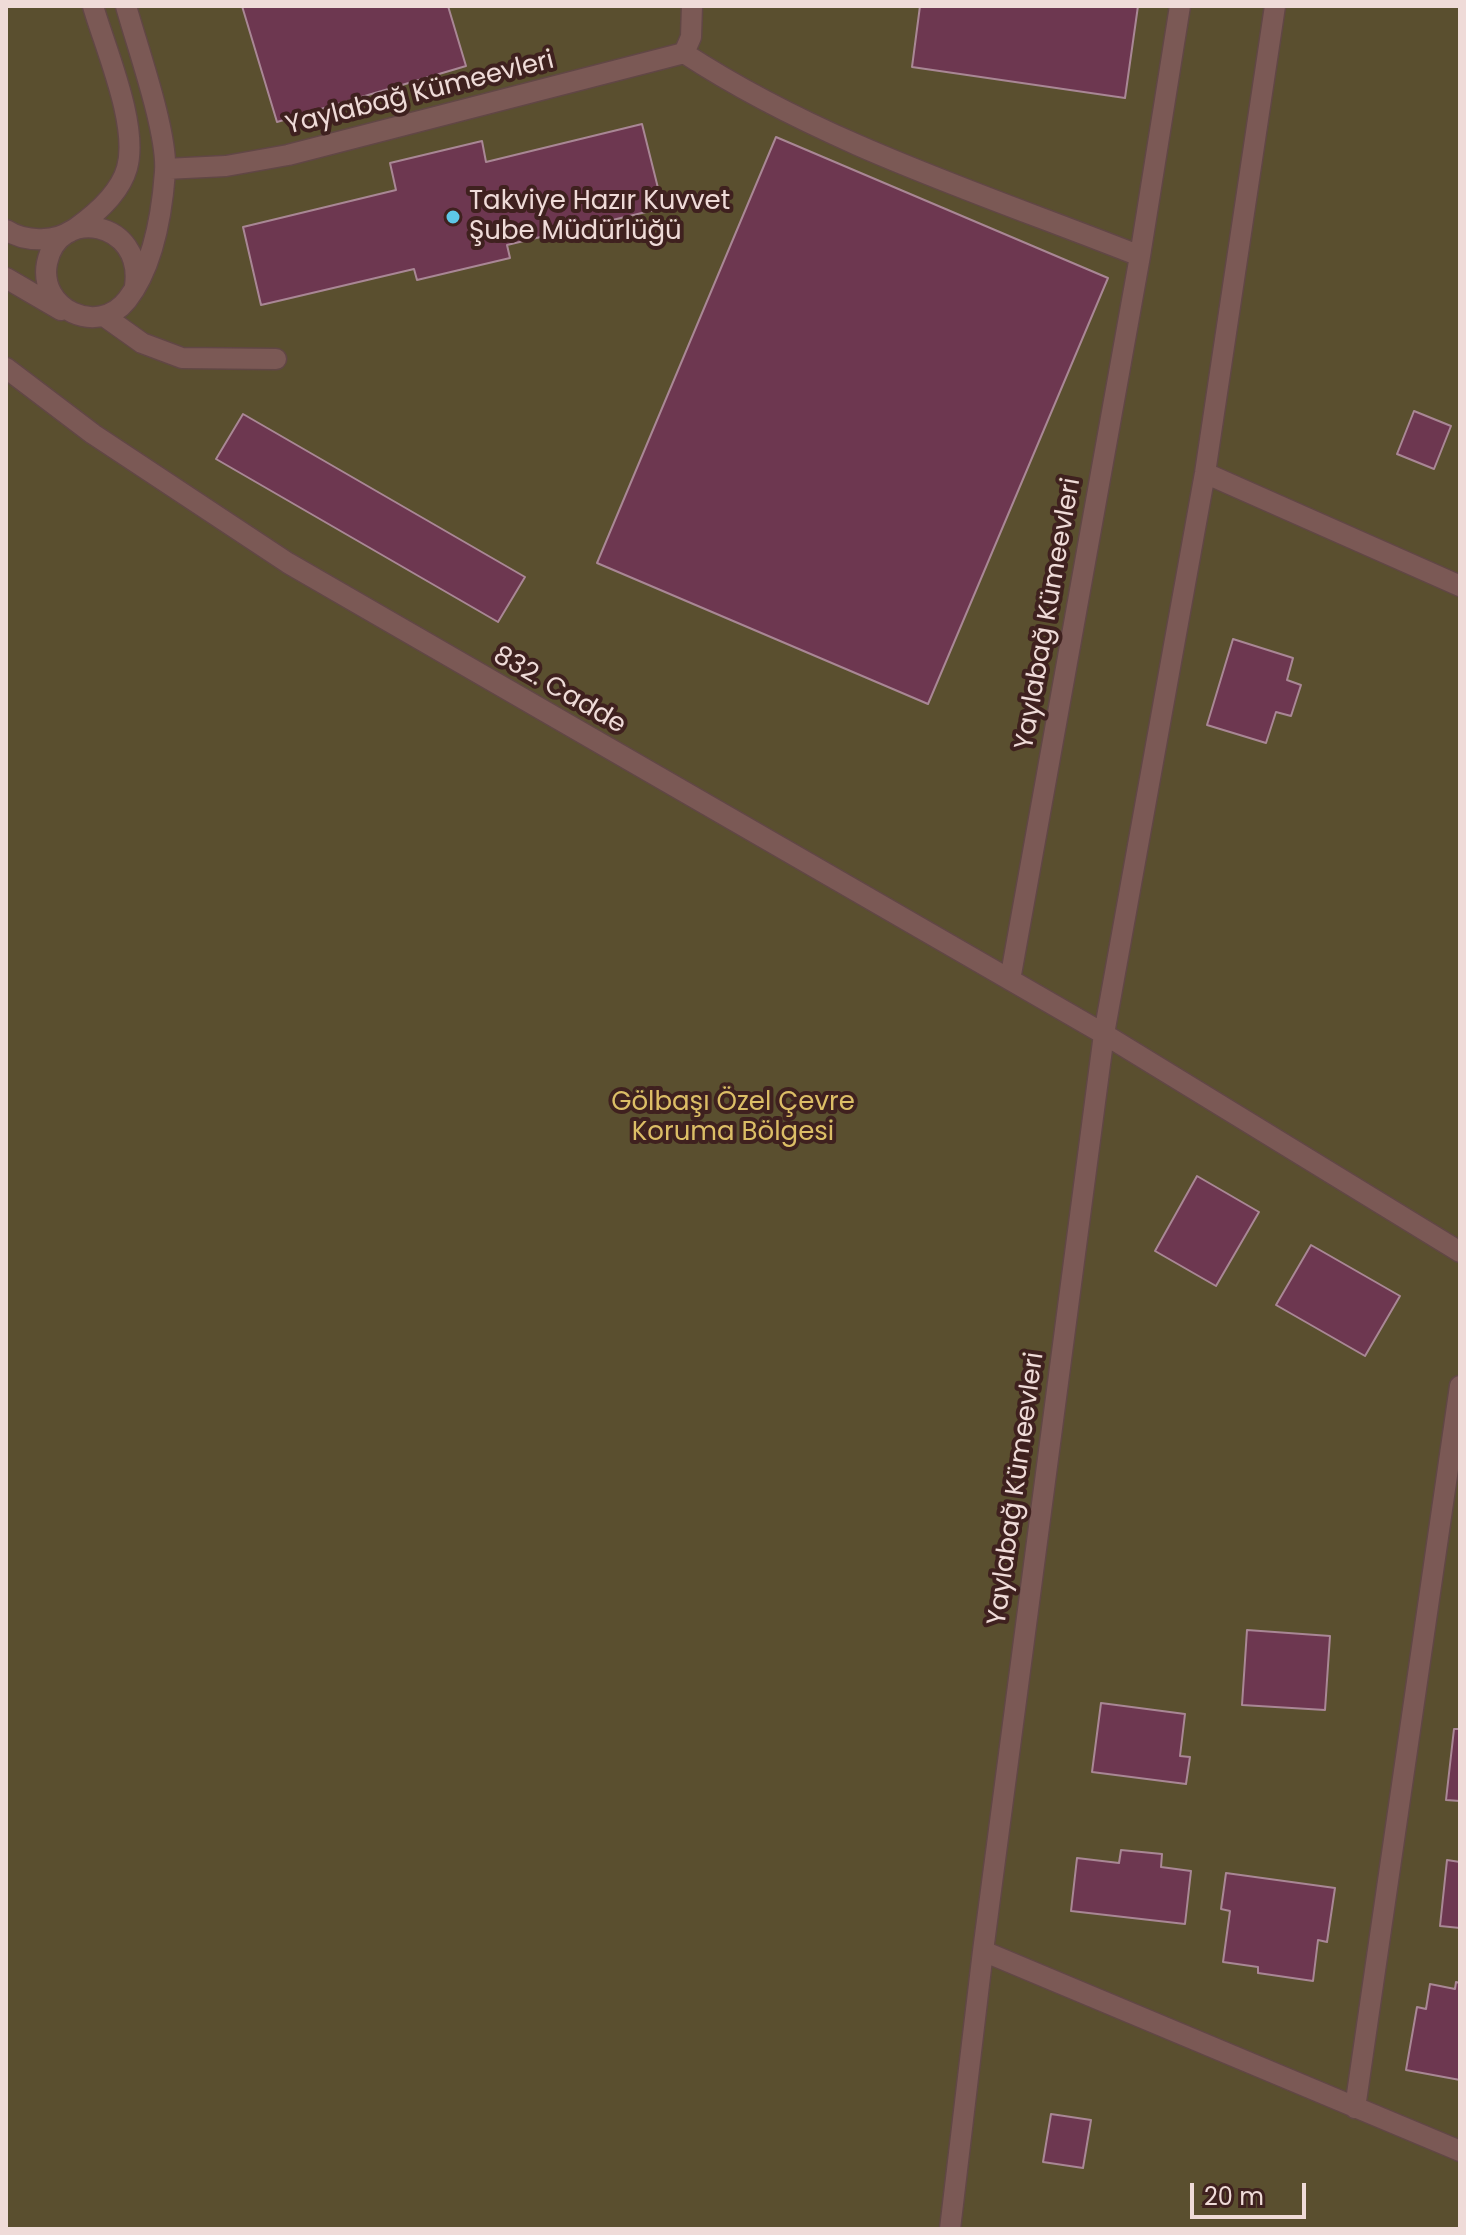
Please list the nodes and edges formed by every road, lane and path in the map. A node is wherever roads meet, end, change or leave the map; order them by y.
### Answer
1 (93, 6) edge
2 (126, 6) edge
3 (692, 6) edge
4 (1180, 6) edge
5 (1275, 6) edge
6 (684, 53) junction
7 (165, 169) junction
8 (6, 230) edge
9 (70, 232) junction
10 (1140, 256) junction
11 (6, 278) edge
12 (135, 286) junction
13 (74, 315) junction
14 (104, 316) junction
15 (276, 359) dead end
16 (6, 368) edge
17 (1205, 473) junction
18 (1460, 586) edge
19 (1010, 980) junction
20 (1104, 1034) junction
21 (1460, 1252) edge
22 (1460, 1386) edge
23 (983, 1951) junction
24 (1355, 2108) junction
25 (1460, 2151) edge
26 (950, 2229) edge

1 - 9 street
2 - 7 street
3 - 6 street
4 - 10 street, Yaylabağ Kümeevleri
5 - 17 street, Yaylabağ Kümeevleri
6 - 7 street, Yaylabağ Kümeevleri
6 - 10 street
7 - 12 street
8 - 9 street
9 - 12 street
9 - 13 street
10 - 19 street, Yaylabağ Kümeevleri
11 - 13 street
12 - 14 street
13 - 14 street
14 - 15 street
16 - 19 street, 832. Cadde
17 - 18 street
17 - 20 street, Yaylabağ Kümeevleri
19 - 20 street, 832. Cadde
20 - 21 street
20 - 23 street, Yaylabağ Kümeevleri
22 - 24 street
23 - 24 street
23 - 26 street, Yaylabağ Kümeevleri
24 - 25 street

